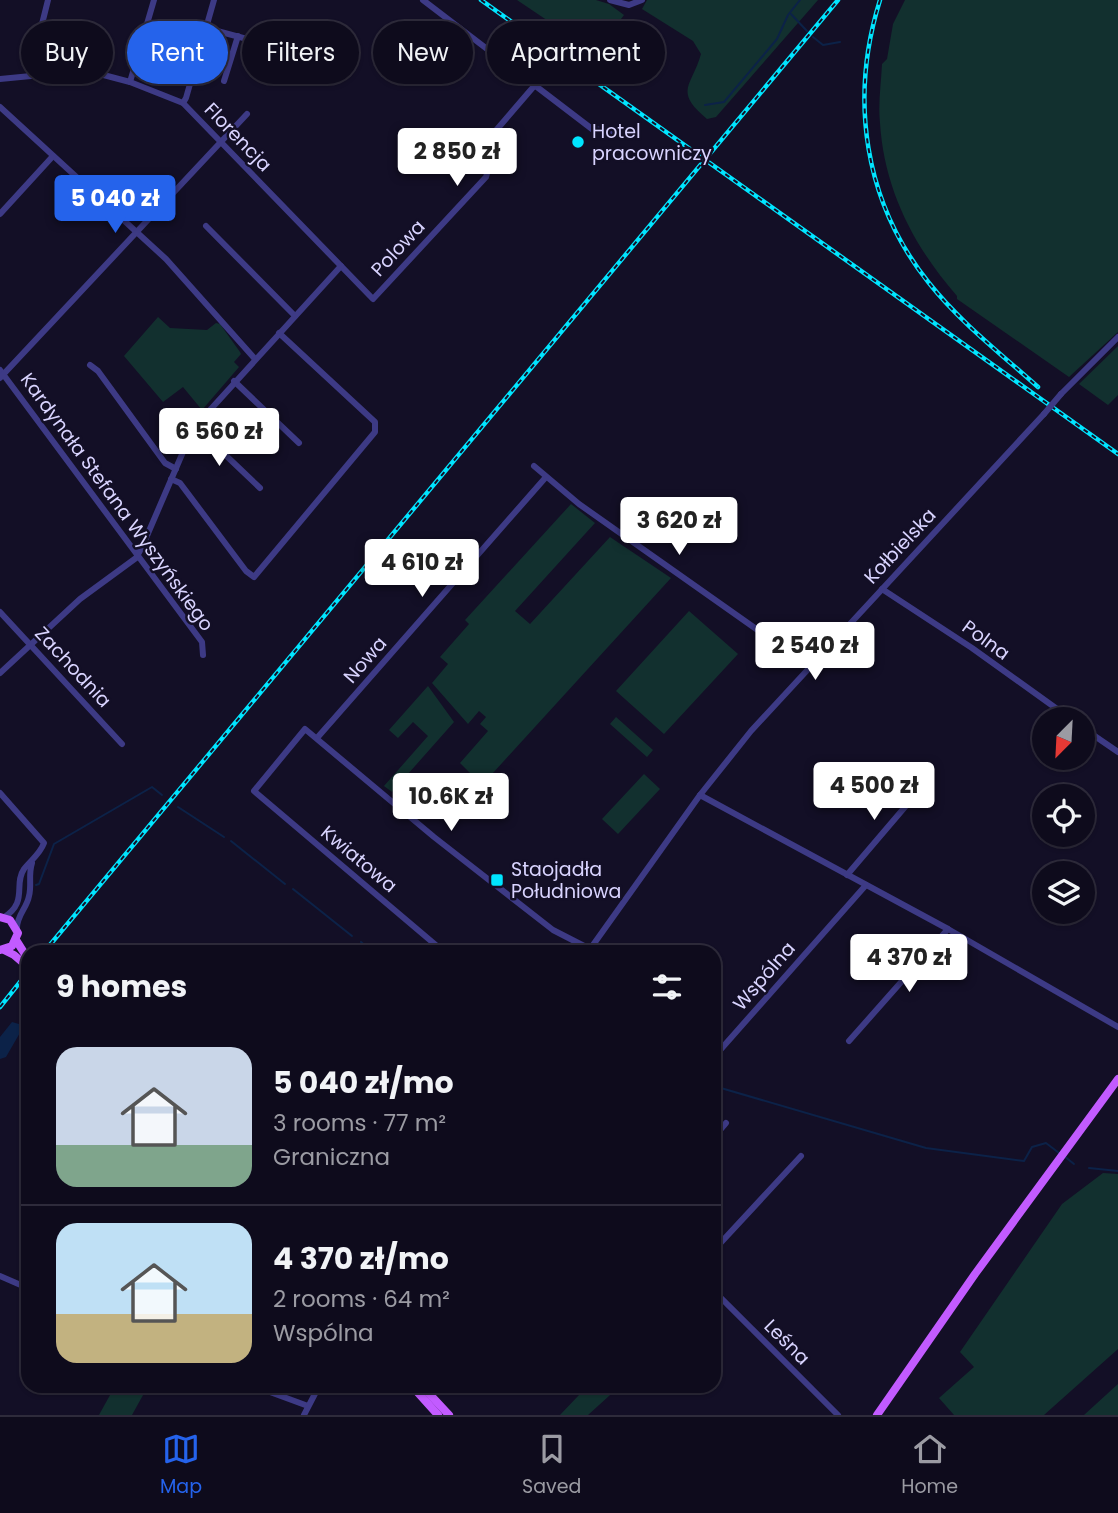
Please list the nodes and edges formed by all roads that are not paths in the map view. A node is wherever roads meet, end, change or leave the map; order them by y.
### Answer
1 (48, 0) edge
2 (154, 0) edge
3 (214, 0) edge
4 (423, 0) edge
5 (610, 0) edge
6 (642, 0) edge
7 (43, 21) edge
8 (148, 21) edge
9 (208, 21) edge
10 (228, 34) edge
11 (238, 36) junction
12 (242, 37) edge
13 (228, 68) edge
14 (21, 77) edge
15 (0, 79) edge
16 (135, 84) edge
17 (190, 84) edge
18 (535, 86) junction
19 (183, 103) junction
20 (0, 107) edge
21 (247, 114) dead end
22 (622, 132) dead end
23 (221, 140) junction
24 (53, 156) junction
25 (0, 214) edge
26 (206, 226) dead end
27 (136, 232) junction
28 (341, 266) junction
29 (373, 299) joint
30 (295, 316) junction
31 (279, 333) junction
32 (1118, 337) edge
33 (255, 359) junction
34 (90, 365) dead end
35 (1, 374) edge
36 (234, 381) junction
37 (196, 428) junction
38 (299, 443) dead end
39 (534, 466) dead end
40 (176, 468) junction
41 (546, 477) junction
42 (171, 479) junction
43 (260, 488) dead end
44 (137, 555) junction
45 (881, 589) junction
46 (0, 612) edge
47 (31, 645) junction
48 (203, 655) dead end
49 (810, 667) junction
50 (0, 673) edge
51 (1054, 707) edge
52 (1096, 737) edge
53 (317, 738) junction
54 (122, 744) dead end
55 (1118, 752) edge
56 (922, 787) dead end
57 (0, 793) edge
58 (700, 795) junction
59 (32, 861) junction
60 (847, 875) junction
61 (866, 885) junction
62 (1, 918) edge
63 (17, 928) junction
64 (948, 929) junction
65 (16, 940) junction
66 (436, 945) edge
67 (579, 945) edge
68 (593, 945) edge
69 (21, 948) edge
70 (2, 950) edge
71 (21, 960) edge
72 (1118, 1027) edge
73 (849, 1041) dead end
74 (721, 1049) edge
75 (1118, 1079) edge
76 (726, 1123) dead end
77 (721, 1129) edge
78 (801, 1156) dead end
79 (721, 1242) edge
80 (0, 1276) edge
81 (21, 1285) edge
82 (721, 1298) edge
83 (273, 1393) edge
84 (316, 1393) edge
85 (418, 1393) edge
86 (429, 1393) edge
87 (309, 1406) junction
88 (304, 1415) edge
89 (438, 1415) edge
90 (449, 1415) edge
91 (838, 1415) edge
92 (877, 1415) edge

1 - 7 street
2 - 8 street
3 - 9 street
4 - 18 street
5 - 6 street
10 - 11 street
11 - 12 street
11 - 13 street
14 - 15 street, Florencja
16 - 19 street, Florencja
17 - 19 street
18 - 22 street
18 - 29 street, Polowa
19 - 23 street, Florencja
20 - 24 street
21 - 23 street
23 - 27 street
23 - 28 street, Florencja
24 - 25 street
24 - 27 street
26 - 30 street
27 - 33 street
27 - 35 street
28 - 29 street, Florencja
28 - 30 street
30 - 31 street
31 - 33 street
31 - 42 street
32 - 45 street, Kołbielska, bridge
33 - 36 street
34 - 40 street
35 - 44 street, Kardynała Stefana Wyszyńskiego
36 - 37 street
36 - 38 street
37 - 40 street
37 - 43 street
39 - 41 street
40 - 42 street
41 - 49 street
41 - 53 street, Nowa
42 - 44 street
44 - 47 street
44 - 48 street, Kardynała Stefana Wyszyńskiego
45 - 49 street, Kołbielska
45 - 51 street, Polna
46 - 47 street, Zachodnia
47 - 50 street
47 - 54 street, Zachodnia
49 - 58 street, Kołbielska
52 - 55 street
53 - 66 street, Kwiatowa
53 - 67 street
56 - 60 street
57 - 59 street
58 - 60 street
58 - 68 street, Kołbielska
59 - 62 street
59 - 63 street
60 - 61 street
61 - 64 street
61 - 74 street, Wspólna
62 - 63 main road
63 - 65 main road
64 - 72 street
64 - 73 street
65 - 69 main road
65 - 70 main road
70 - 71 main road
75 - 92 main road
76 - 77 street
78 - 79 street
80 - 81 street
82 - 91 street, Leśna
83 - 87 street
84 - 87 street
85 - 89 main road
86 - 90 main road
87 - 88 street

